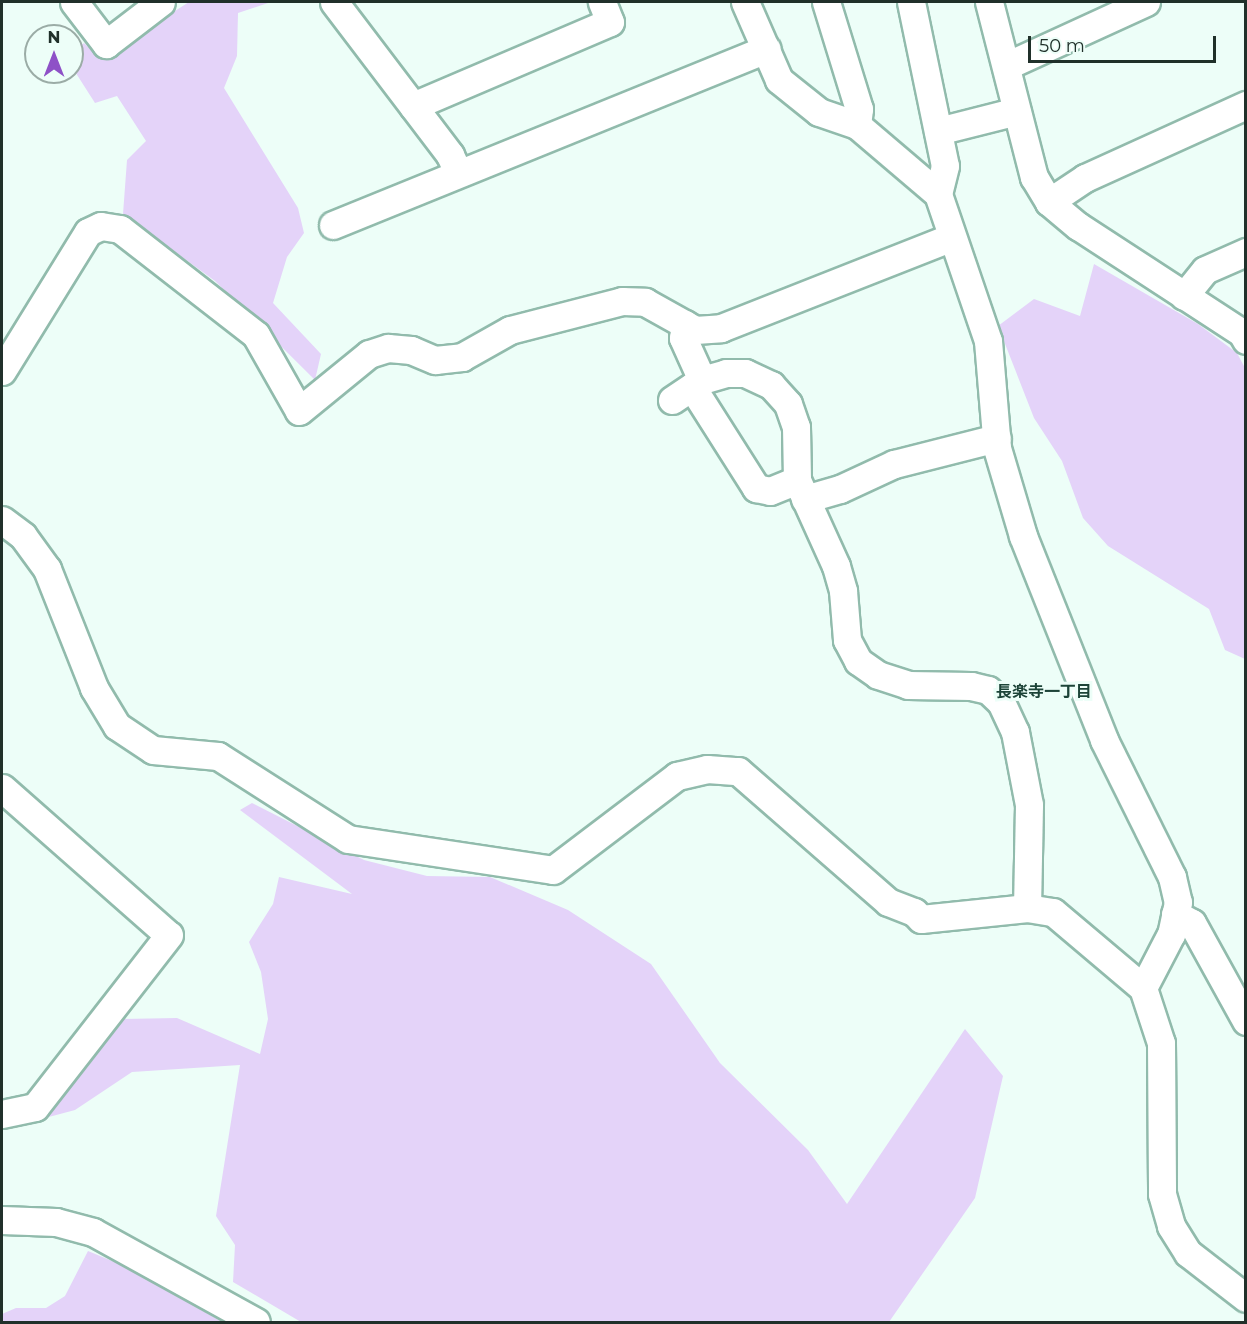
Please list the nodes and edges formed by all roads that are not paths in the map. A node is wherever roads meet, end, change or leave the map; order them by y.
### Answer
1 (74, 2) edge
2 (161, 2) edge
3 (602, 2) edge
4 (745, 2) edge
5 (826, 2) edge
6 (911, 2) edge
7 (989, 2) edge
8 (1146, 2) edge
9 (338, 3) edge
10 (767, 49) junction
11 (1005, 66) junction
12 (1245, 105) edge
13 (413, 106) junction
14 (1017, 111) junction
15 (857, 125) junction
16 (938, 131) junction
17 (458, 172) junction
18 (938, 194) junction
19 (1049, 202) junction
20 (333, 225) dead end
21 (952, 237) junction
22 (1245, 252) edge
23 (1184, 296) junction
24 (685, 324) junction
25 (1245, 340) edge
26 (2, 371) edge
27 (689, 389) junction
28 (997, 438) junction
29 (801, 490) junction
30 (2, 520) edge
31 (2, 788) edge
32 (1027, 908) junction
33 (1175, 914) junction
34 (1143, 988) junction
35 (1245, 1021) edge
36 (2, 1114) edge
37 (2, 1220) edge
38 (1245, 1298) edge
39 (256, 1323) edge

1 - 2 street
3 - 13 street
4 - 10 street
5 - 15 street
6 - 16 street
7 - 11 street
8 - 11 street
9 - 13 street
10 - 15 street
10 - 17 street
11 - 14 street
12 - 19 street
13 - 17 street
14 - 16 street
14 - 19 street
15 - 18 street
16 - 18 street
17 - 20 street
18 - 21 street
19 - 23 street
21 - 24 street
21 - 28 street
22 - 23 street
23 - 25 street
24 - 26 street
24 - 27 street
27 - 29 street
27 - 29 street
28 - 29 street
28 - 33 street
29 - 32 street
30 - 32 street
31 - 36 street
32 - 34 street
33 - 34 street
33 - 35 street
34 - 38 street
37 - 39 street

